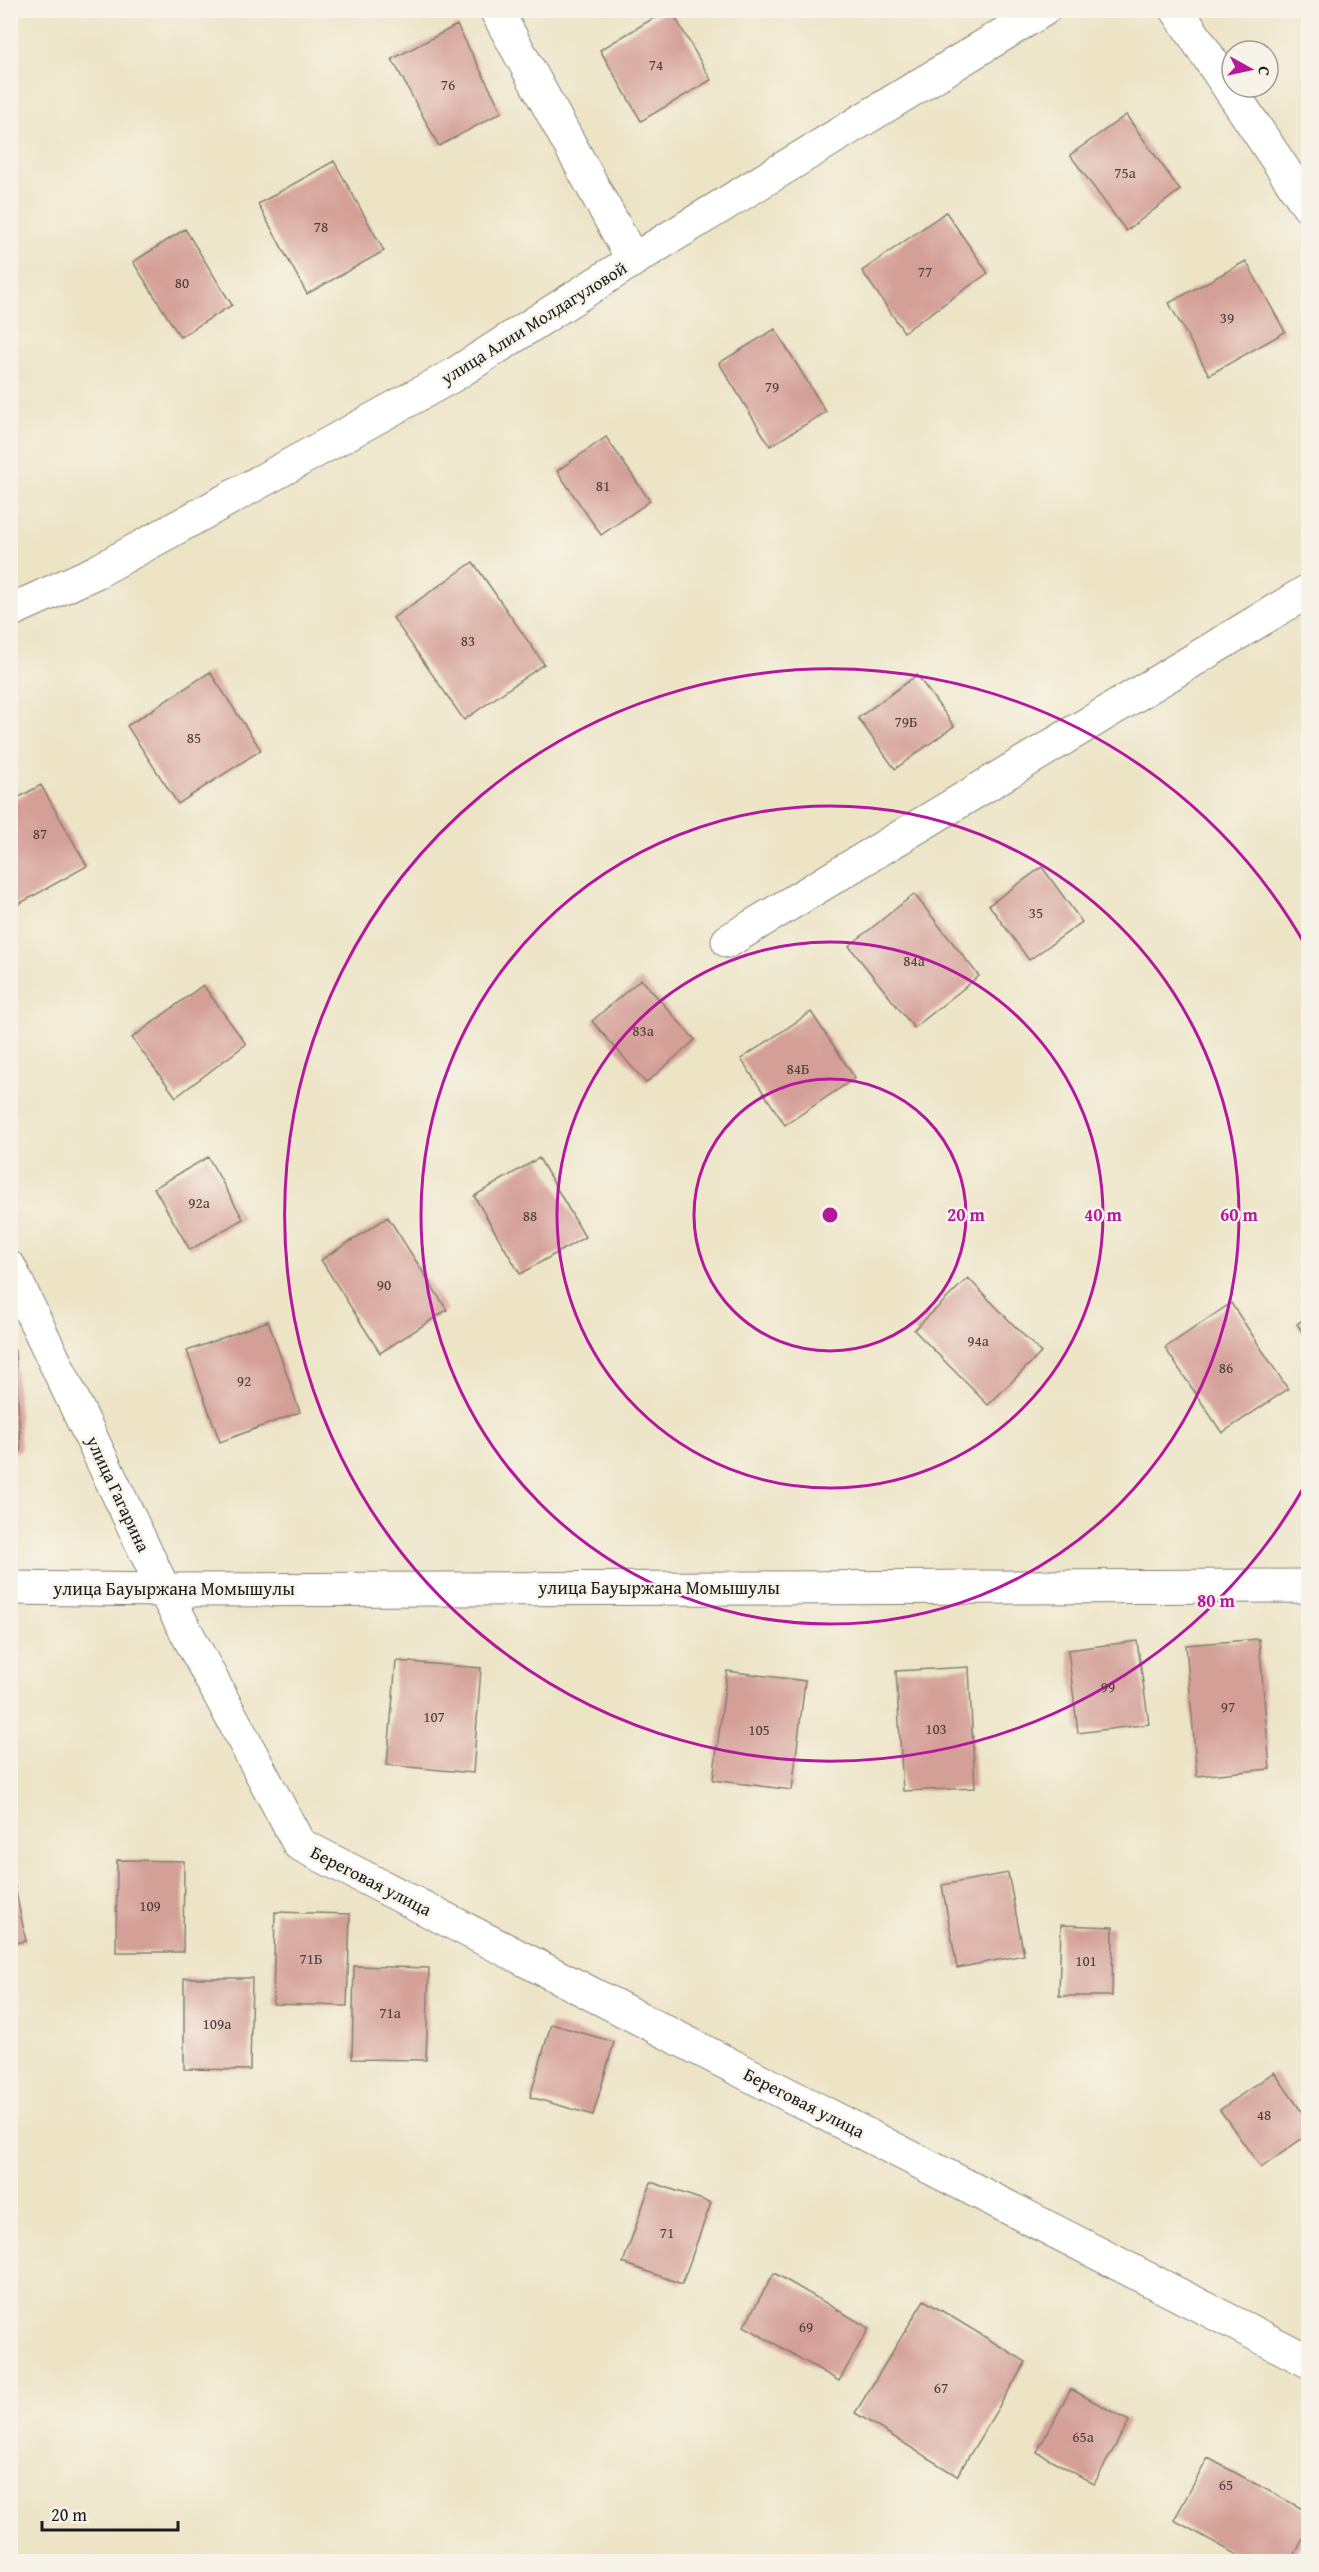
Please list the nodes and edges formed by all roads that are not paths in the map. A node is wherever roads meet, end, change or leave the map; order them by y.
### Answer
1 (496, 10) edge
2 (1043, 10) edge
3 (1177, 10) edge
4 (1308, 206) edge
5 (633, 260) junction
6 (1308, 591) edge
7 (10, 611) edge
8 (728, 941) dead end
9 (10, 1268) edge
10 (1308, 1586) edge
11 (10, 1588) edge
12 (164, 1590) junction
13 (300, 1844) joint
14 (1308, 2361) edge

1 - 5 street
2 - 5 street, улица Алии Молдагуловой
3 - 4 street
5 - 7 street, улица Алии Молдагуловой
6 - 8 street
9 - 12 street, улица Гагарина
10 - 12 street, улица Бауыржана Момышулы
11 - 12 street, улица Бауыржана Момышулы
12 - 13 street, улица Гагарина
13 - 14 street, Береговая улица

